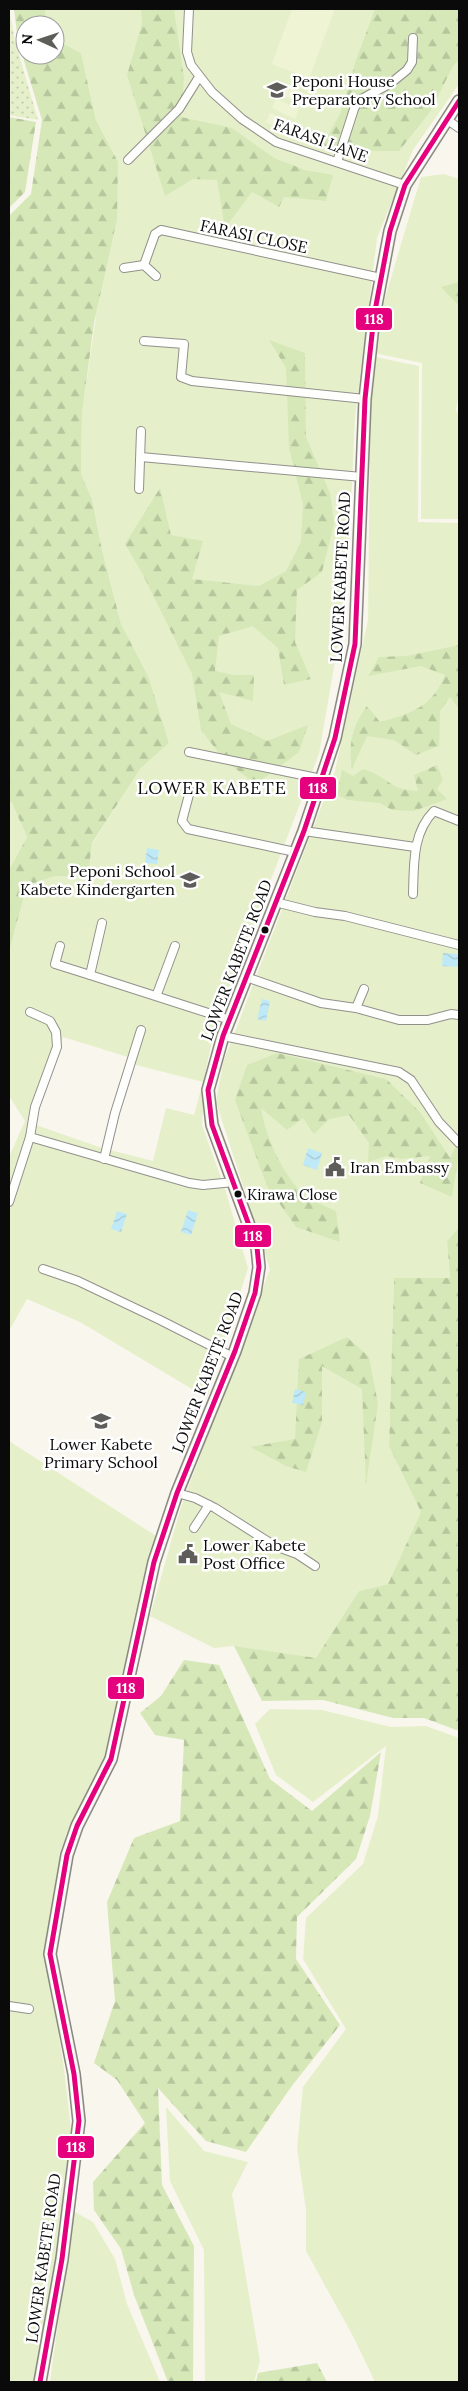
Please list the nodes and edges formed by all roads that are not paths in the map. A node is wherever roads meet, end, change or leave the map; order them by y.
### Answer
1 (189, 9) edge
2 (413, 38) dead end
3 (199, 78) junction
4 (459, 101) edge
5 (446, 119) junction
6 (459, 128) edge
7 (128, 160) dead end
8 (338, 162) junction
9 (405, 185) junction
10 (144, 266) junction
11 (124, 268) dead end
12 (156, 276) dead end
13 (381, 278) junction
14 (144, 340) dead end
15 (365, 399) junction
16 (141, 431) dead end
17 (141, 457) junction
18 (362, 477) junction
19 (139, 488) dead end
20 (189, 752) dead end
21 (322, 779) junction
22 (190, 791) dead end
23 (459, 821) edge
24 (304, 831) junction
25 (415, 847) junction
26 (295, 852) junction
27 (413, 894) dead end
28 (275, 902) junction
29 (102, 923) dead end
30 (459, 945) edge
31 (60, 946) dead end
32 (175, 946) dead end
33 (90, 974) junction
34 (246, 977) junction
35 (364, 989) dead end
36 (156, 994) junction
37 (356, 1008) junction
38 (30, 1012) dead end
39 (459, 1015) edge
40 (230, 1020) junction
41 (141, 1030) dead end
42 (223, 1036) junction
43 (30, 1137) junction
44 (459, 1143) edge
45 (104, 1159) junction
46 (234, 1182) junction
47 (9, 1202) edge
48 (43, 1269) dead end
49 (232, 1357) junction
50 (177, 1493) junction
51 (209, 1505) junction
52 (194, 1528) dead end
53 (315, 1566) dead end
54 (9, 2006) edge
55 (29, 2009) dead end
56 (40, 2382) edge

1 - 3 street, FARASI LANE
2 - 8 street
3 - 7 street
3 - 8 street, FARASI LANE
4 - 5 main road, LOWER KABETE ROAD
5 - 6 street
5 - 9 main road, LOWER KABETE ROAD
8 - 9 street, FARASI LANE
9 - 13 main road, LOWER KABETE ROAD
10 - 11 street
10 - 12 street
10 - 13 street, FARASI CLOSE
13 - 15 main road, LOWER KABETE ROAD
14 - 15 street
15 - 18 main road, LOWER KABETE ROAD
16 - 17 street
17 - 18 street
17 - 19 street
18 - 21 main road, LOWER KABETE ROAD
20 - 21 street
21 - 24 main road, LOWER KABETE ROAD
22 - 26 street
23 - 25 street
24 - 25 street
24 - 26 main road, LOWER KABETE ROAD
25 - 27 street
26 - 28 main road, LOWER KABETE ROAD
28 - 30 street
28 - 34 main road, LOWER KABETE ROAD
29 - 33 street
31 - 33 street
32 - 36 street
33 - 36 street
34 - 37 street
34 - 40 main road, LOWER KABETE ROAD
35 - 37 street
36 - 40 street
37 - 39 street
38 - 43 street
40 - 42 main road, LOWER KABETE ROAD
41 - 45 street
42 - 44 street
42 - 46 main road, LOWER KABETE ROAD
43 - 45 street
43 - 47 street
45 - 46 street
46 - 49 main road, LOWER KABETE ROAD
48 - 49 street
49 - 50 main road, LOWER KABETE ROAD
50 - 51 street
50 - 56 main road, LOWER KABETE ROAD
51 - 52 street
51 - 53 street
54 - 55 street

